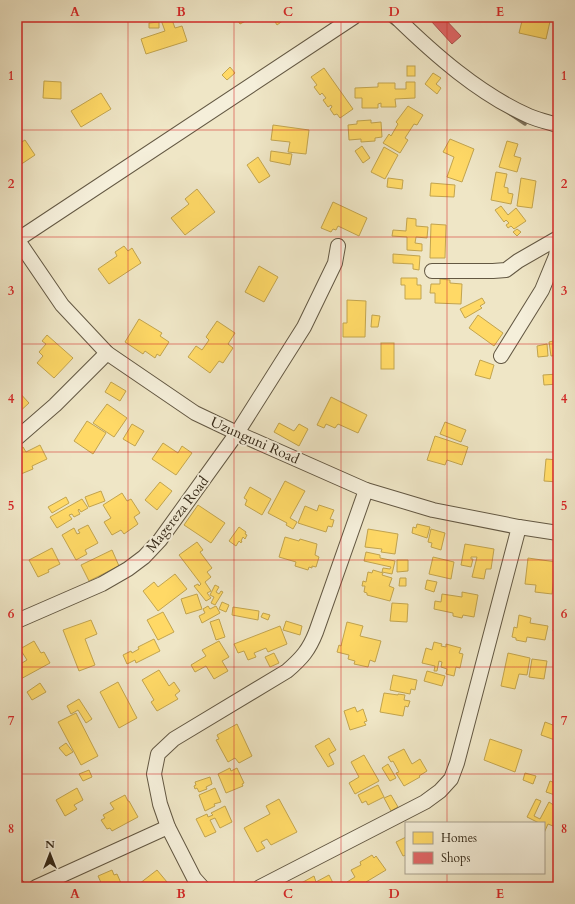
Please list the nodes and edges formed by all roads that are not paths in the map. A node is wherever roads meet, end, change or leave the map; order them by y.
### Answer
1 (354, 17) edge
2 (396, 17) edge
3 (558, 125) edge
4 (17, 240) edge
5 (558, 240) edge
6 (338, 246) dead end
7 (557, 256) edge
8 (432, 271) dead end
9 (107, 354) junction
10 (501, 356) dead end
11 (238, 433) junction
12 (17, 438) edge
13 (366, 490) junction
14 (519, 527) junction
15 (558, 533) edge
16 (17, 620) edge
17 (168, 827) junction
18 (36, 887) edge
19 (202, 887) edge
20 (260, 887) edge

1 - 4 street
2 - 3 street
4 - 9 street, Uzunguni Road
5 - 7 street
5 - 8 street
6 - 11 street, Magereza Road
7 - 10 street
9 - 11 street, Uzunguni Road
9 - 12 street
11 - 13 street, Uzunguni Road
11 - 16 street, Magereza Road
13 - 14 street, Uzunguni Road
13 - 17 street
14 - 15 street, Uzunguni Road
14 - 20 street
17 - 18 street
17 - 19 street

